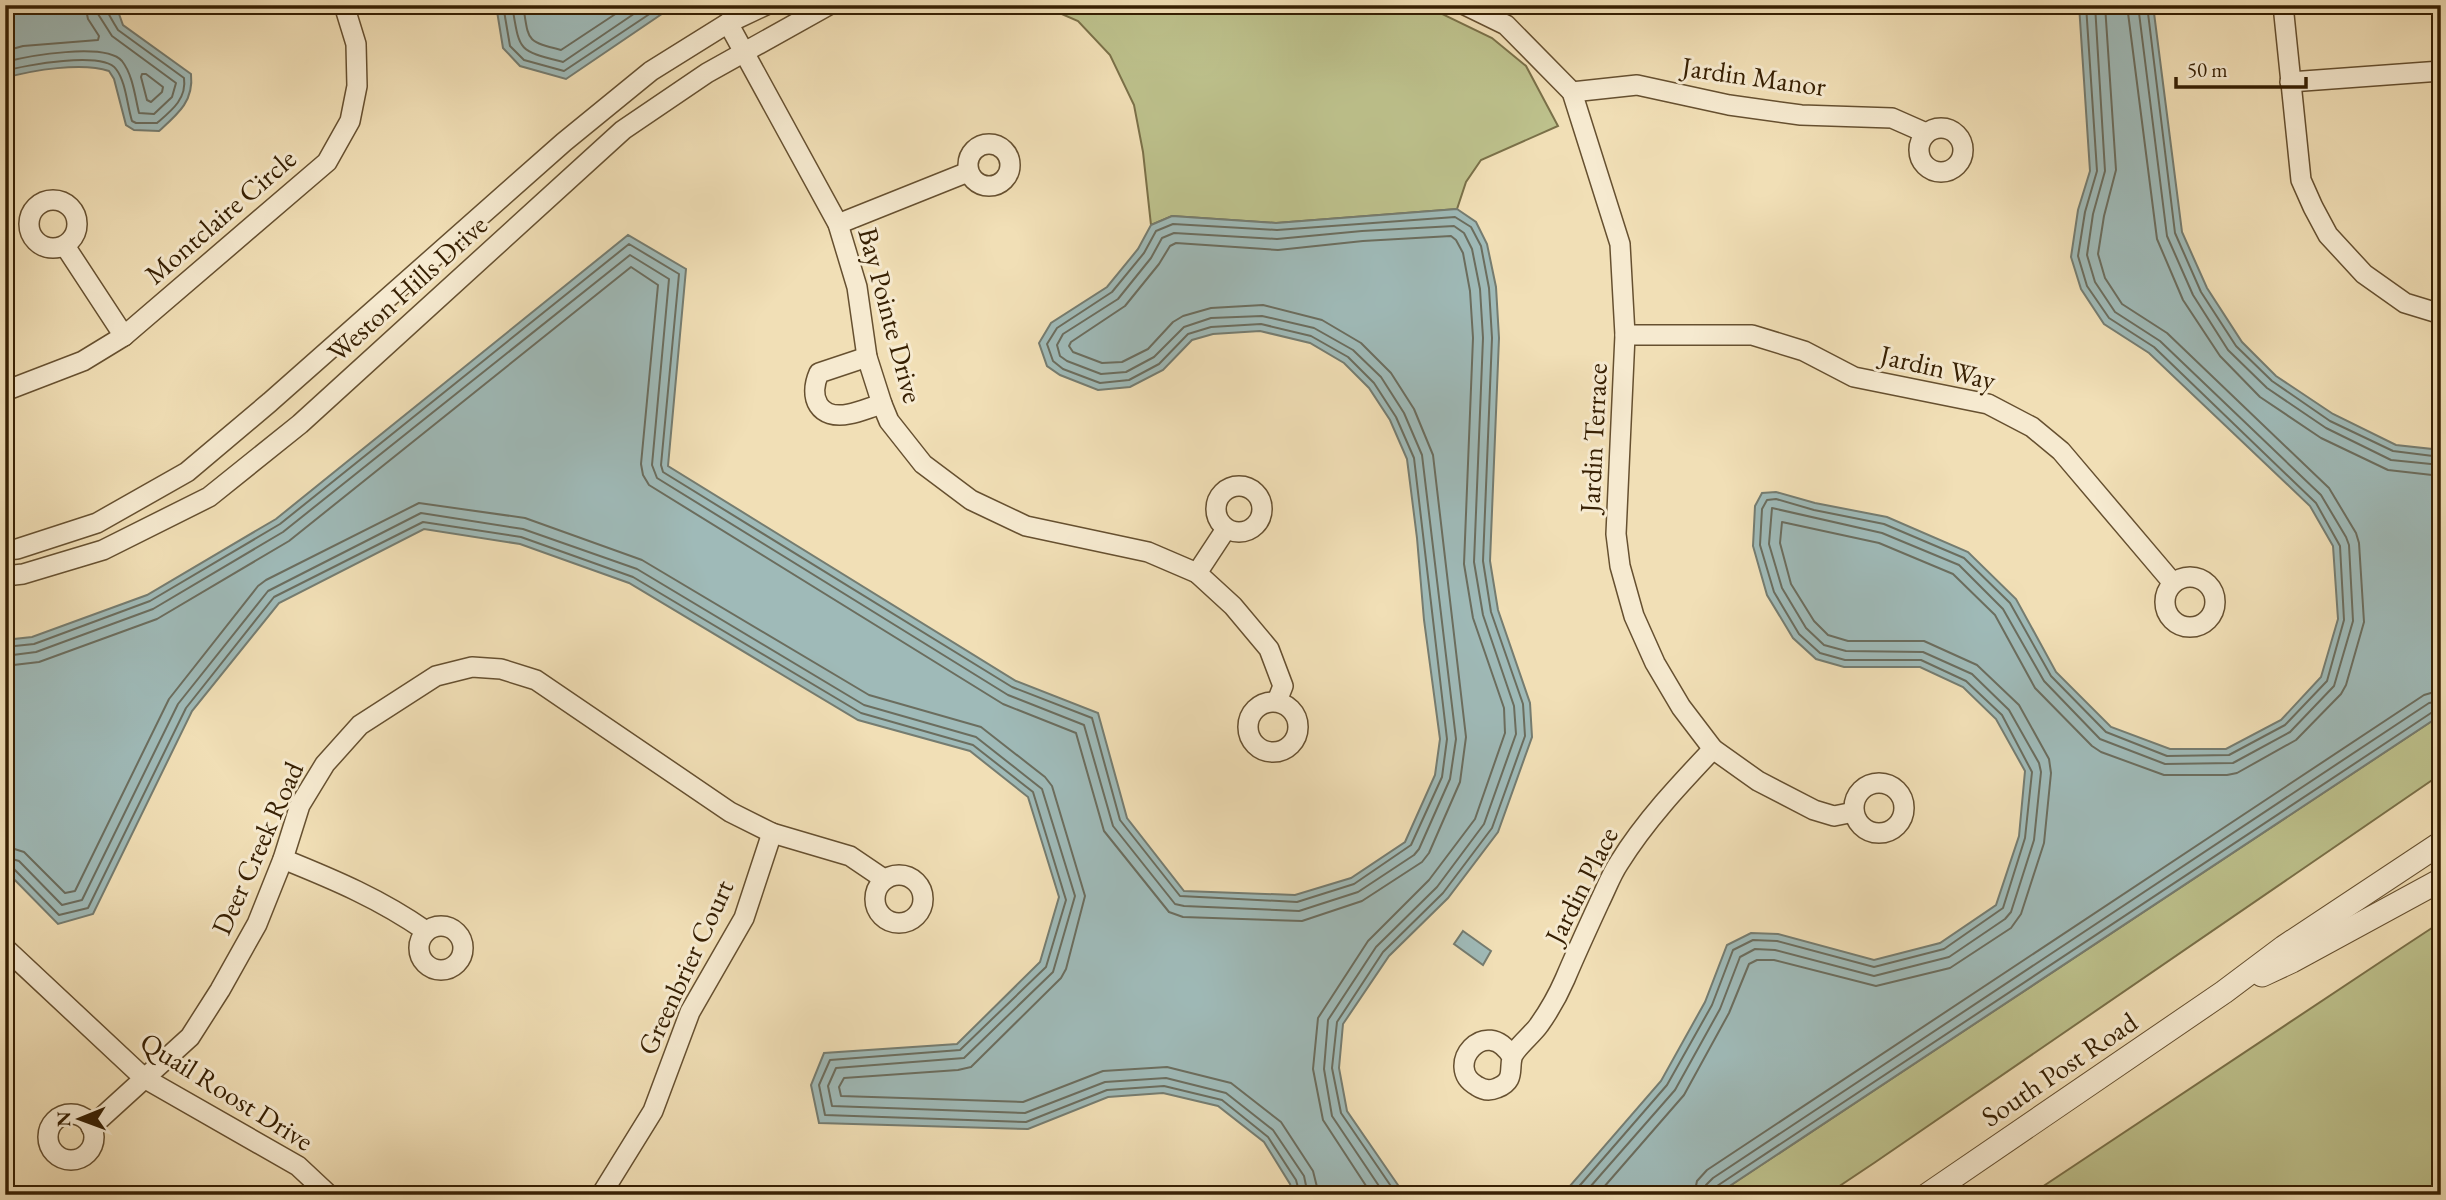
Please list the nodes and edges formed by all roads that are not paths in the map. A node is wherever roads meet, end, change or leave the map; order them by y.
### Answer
1 (344, 5) edge
2 (766, 5) edge
3 (829, 5) edge
4 (1465, 5) edge
5 (2283, 5) edge
6 (728, 23) junction
7 (743, 53) junction
8 (2441, 71) edge
9 (2290, 82) junction
10 (1572, 92) junction
11 (1926, 133) dead end
12 (968, 172) dead end
13 (838, 224) junction
14 (65, 246) dead end
15 (2441, 314) edge
16 (1625, 335) junction
17 (124, 336) junction
18 (867, 357) junction
19 (5, 391) edge
20 (882, 404) junction
21 (1226, 529) dead end
22 (5, 550) edge
23 (1197, 573) junction
24 (5, 576) edge
25 (2173, 583) dead end
26 (1277, 701) dead end
27 (1713, 749) junction
28 (1854, 812) dead end
29 (772, 833) junction
30 (2441, 843) edge
31 (283, 859) junction
32 (884, 879) dead end
33 (2441, 880) edge
34 (426, 931) dead end
35 (5, 948) edge
36 (2224, 992) junction
37 (1512, 1057) dead end
38 (144, 1078) junction
39 (91, 1127) dead end
40 (329, 1195) edge
41 (601, 1195) edge
42 (1927, 1195) edge

1 - 17 street, Montclaire Circle
2 - 6 street, Weston Hills Drive
3 - 7 street, Weston Hills Drive
4 - 10 street, Jardin Terrace
5 - 9 street
6 - 7 street, Bay Pointe Drive
6 - 22 street, Weston Hills Drive
7 - 13 street, Bay Pointe Drive
7 - 24 street, Weston Hills Drive
8 - 9 street
9 - 15 street
10 - 11 street, Jardin Manor
10 - 16 street, Jardin Terrace
12 - 13 street
13 - 18 street, Bay Pointe Drive
14 - 17 street
16 - 25 street, Jardin Way
16 - 27 street, Jardin Terrace
17 - 19 street, Montclaire Circle
18 - 20 street, Bay Pointe Drive
18 - 20 street
20 - 23 street, Bay Pointe Drive
21 - 23 street
23 - 26 street, Bay Pointe Drive
27 - 28 street, Jardin Terrace
27 - 37 street, Jardin Place
29 - 31 street, Deer Creek Road
29 - 32 street, Deer Creek Road
29 - 41 street, Greenbrier Court
30 - 36 street, South Post Road
31 - 34 street
31 - 38 street, Deer Creek Road
33 - 36 street, South Post Road
35 - 38 street, Quail Roost Drive
36 - 42 street, South Post Road
38 - 39 street, Deer Creek Road
38 - 40 street, Quail Roost Drive

